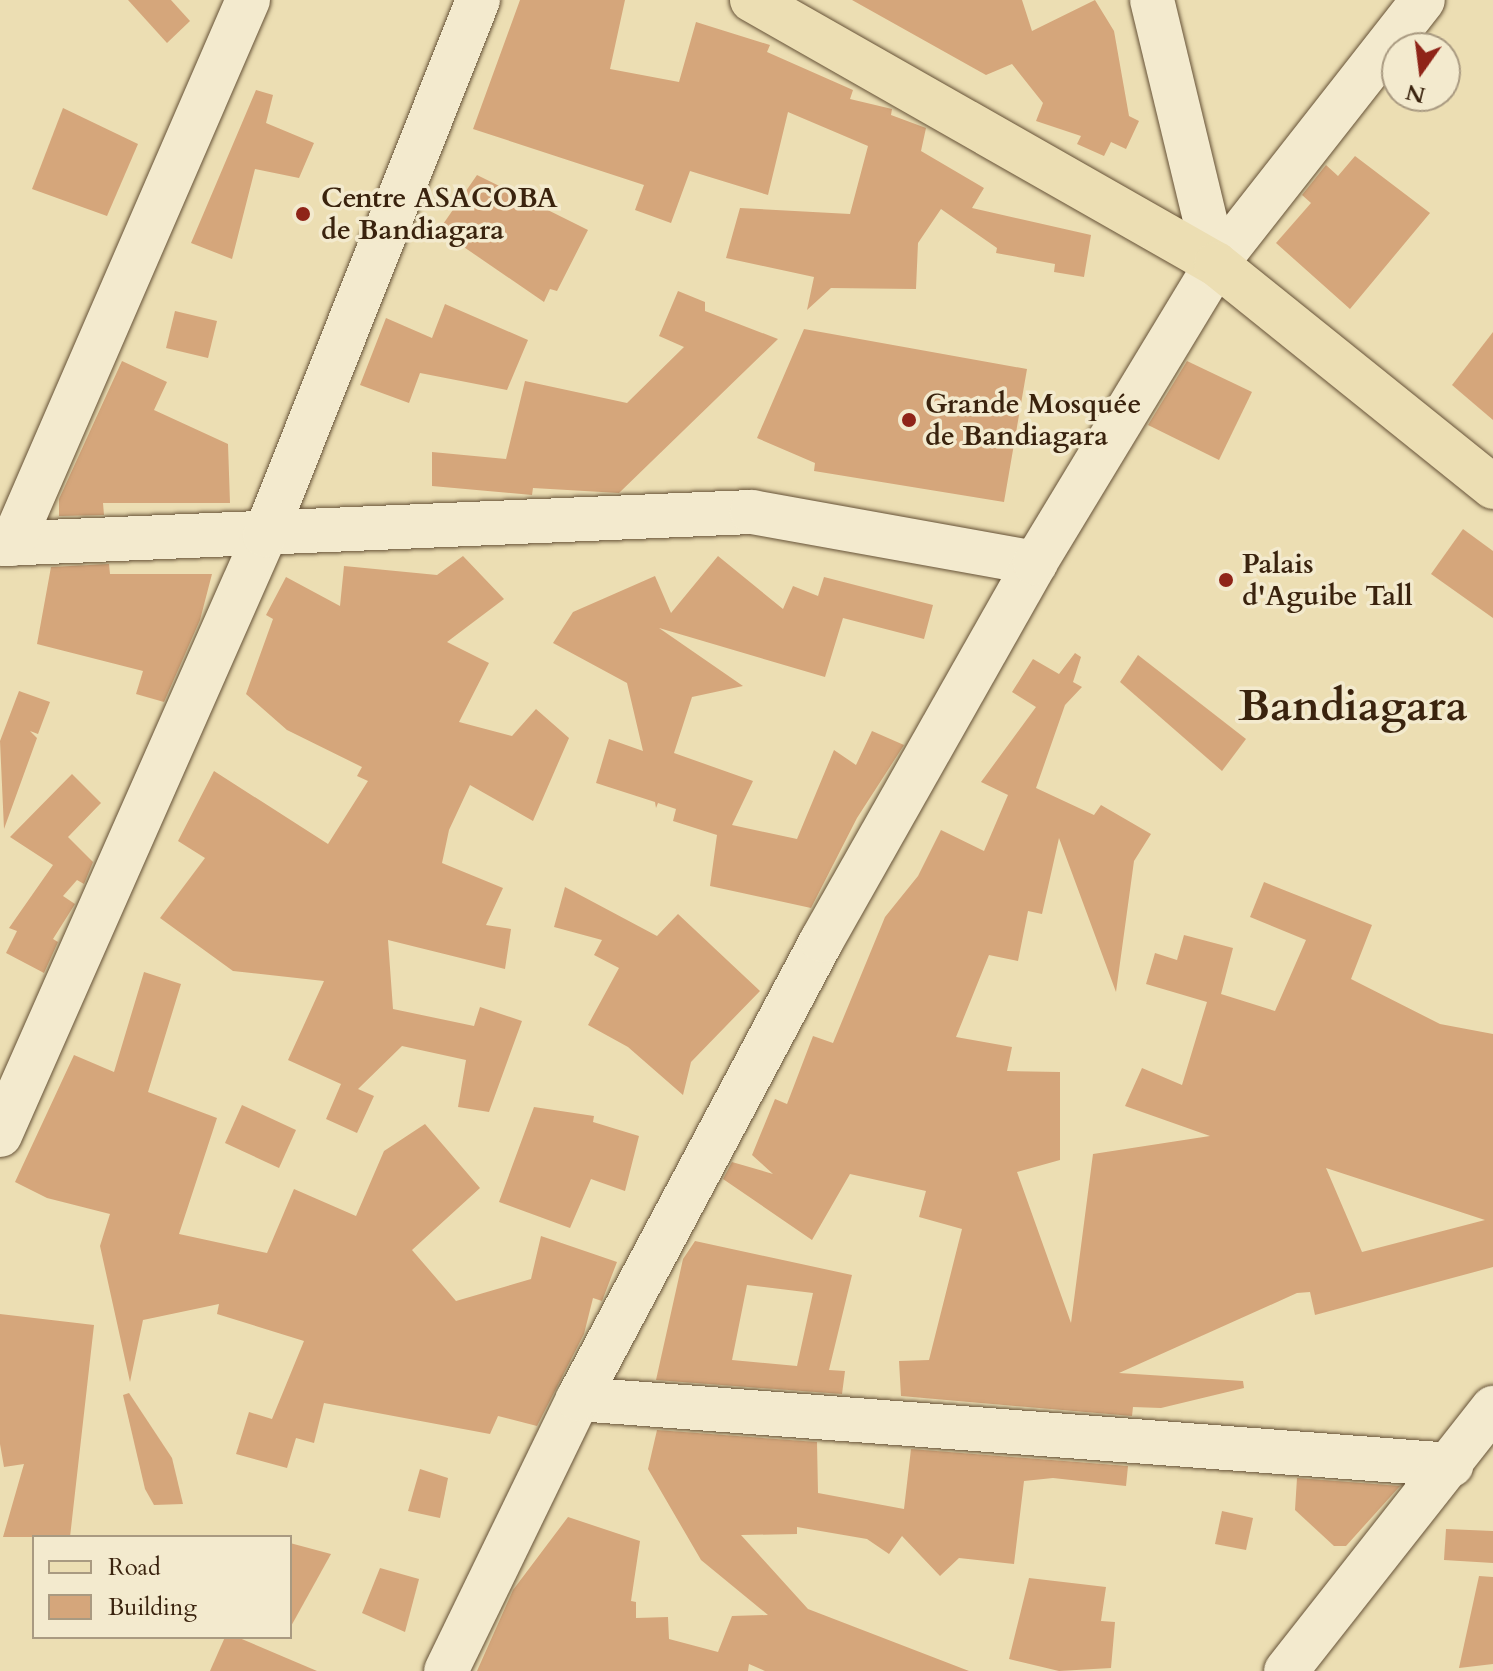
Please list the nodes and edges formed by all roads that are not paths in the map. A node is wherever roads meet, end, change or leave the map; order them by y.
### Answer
1 (248, 0) edge
2 (478, 0) edge
3 (752, 0) edge
4 (1152, 0) edge
5 (1423, 0) edge
6 (1216, 264) junction
7 (1493, 487) edge
8 (265, 535) junction
9 (6, 544) edge
10 (1035, 563) junction
11 (0, 1135) edge
12 (578, 1399) junction
13 (1493, 1408) edge
14 (1452, 1465) junction
15 (446, 1671) edge
16 (1286, 1671) edge

1 - 9 street
2 - 8 street
3 - 6 main road
4 - 6 street
5 - 6 street
6 - 7 main road
6 - 10 street
8 - 9 street
8 - 10 street
8 - 11 street
10 - 12 street
12 - 14 street
12 - 15 street
13 - 14 street
14 - 16 street

